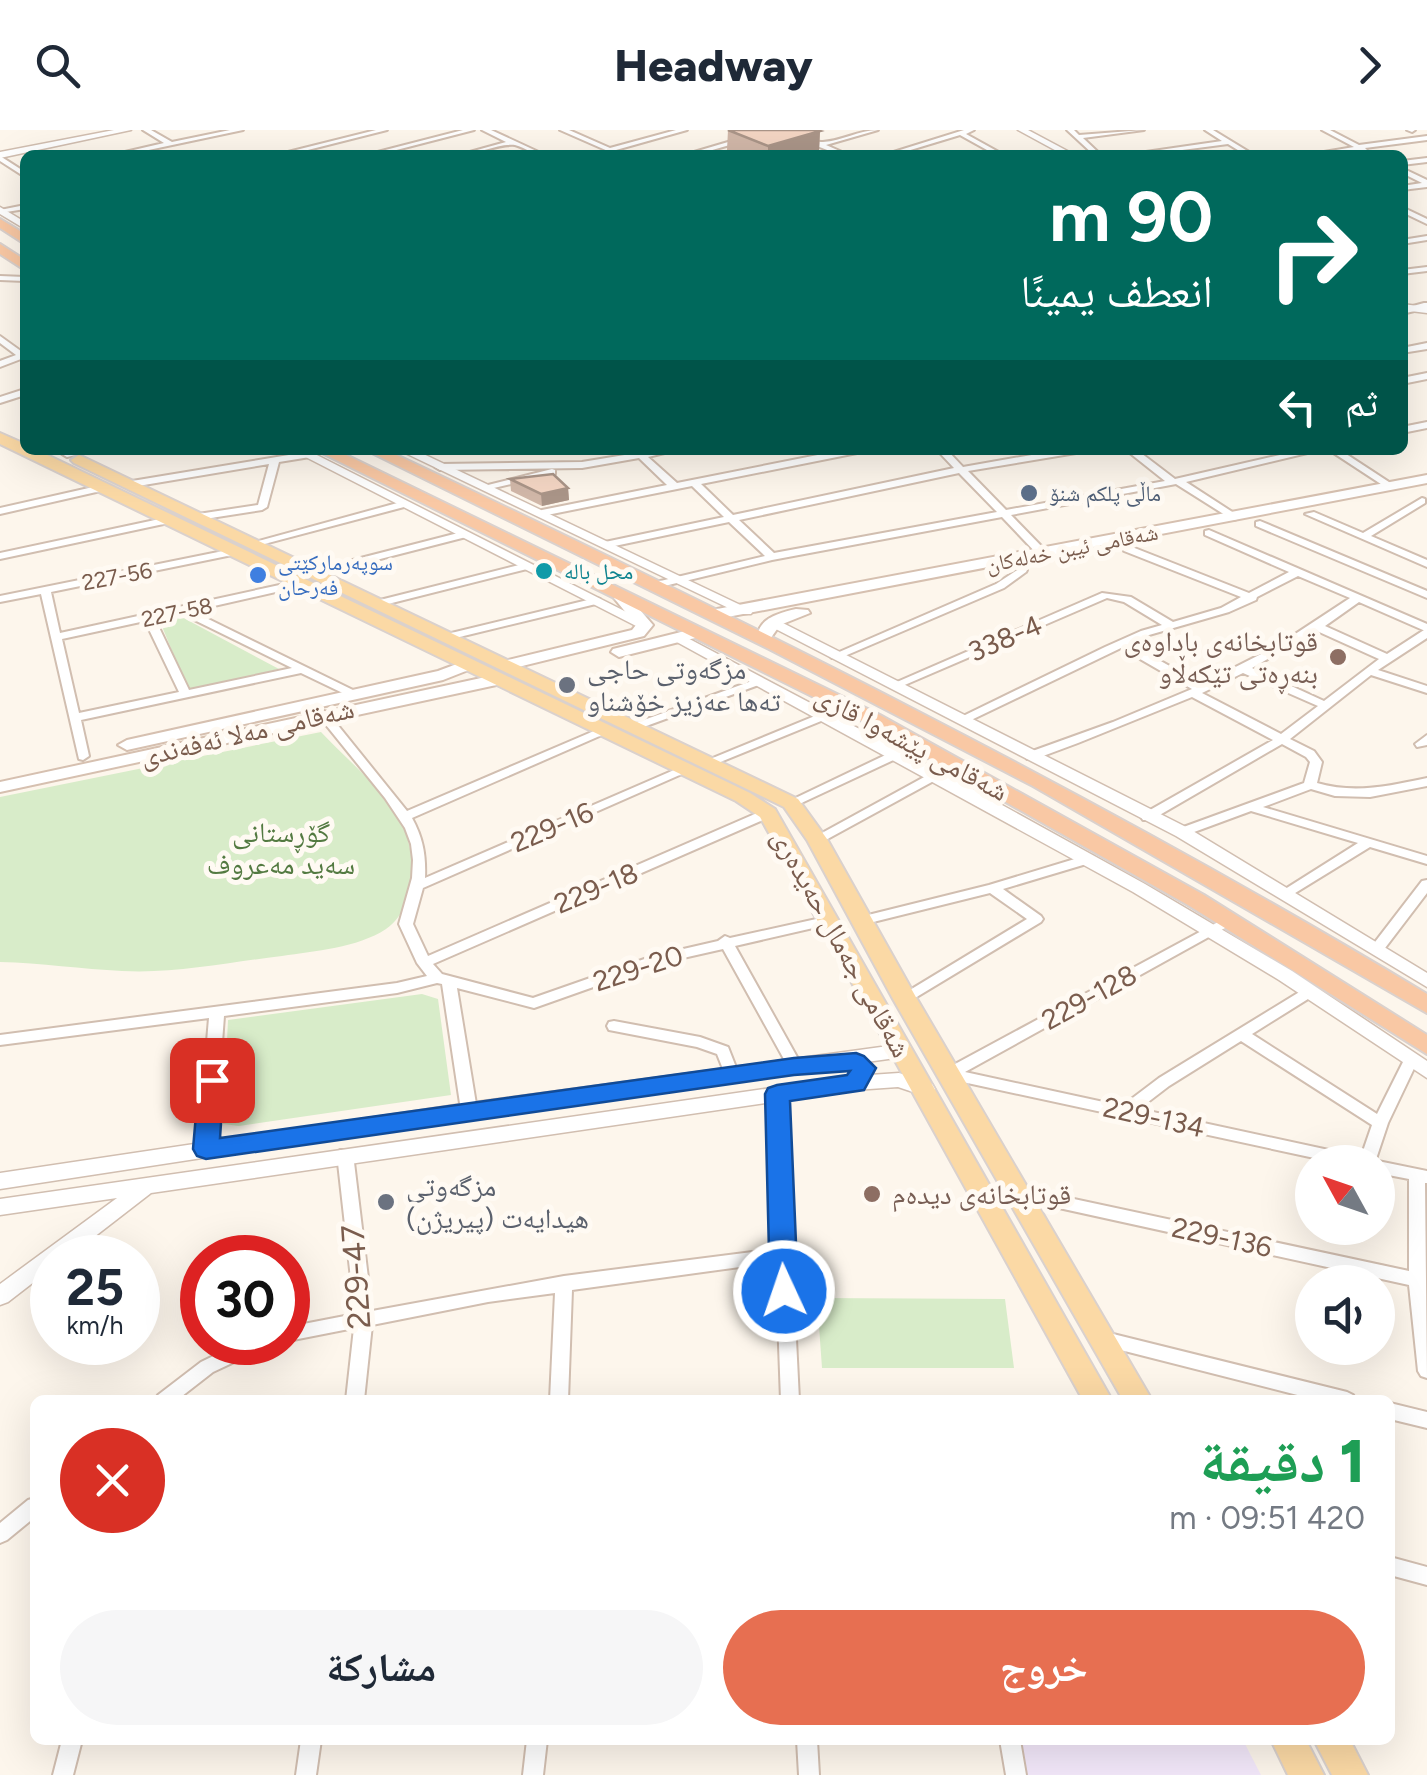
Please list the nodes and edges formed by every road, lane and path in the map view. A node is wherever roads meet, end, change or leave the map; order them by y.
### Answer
1 (126, 130) edge
2 (146, 130) edge
3 (240, 130) edge
4 (332, 130) edge
5 (384, 130) edge
6 (470, 130) edge
7 (485, 130) edge
8 (562, 130) edge
9 (592, 130) edge
10 (684, 130) edge
11 (779, 130) edge
12 (875, 130) edge
13 (970, 130) edge
14 (1022, 130) edge
15 (1070, 130) edge
16 (1141, 130) edge
17 (1208, 130) edge
18 (1325, 130) edge
19 (1411, 130) edge
20 (859, 132) edge
21 (960, 133) junction
22 (764, 134) edge
23 (574, 135) junction
24 (350, 138) junction
25 (750, 138) edge
26 (1078, 138) junction
27 (1427, 138) edge
28 (513, 142) junction
29 (1229, 142) junction
30 (170, 144) junction
31 (820, 146) junction
32 (918, 146) junction
33 (715, 148) junction
34 (1360, 148) junction
35 (29, 150) edge
36 (142, 150) edge
37 (310, 150) edge
38 (389, 150) edge
39 (482, 150) edge
40 (531, 150) edge
41 (609, 150) joint
42 (707, 150) edge
43 (720, 150) edge
44 (832, 150) edge
45 (904, 150) edge
46 (926, 150) edge
47 (992, 150) edge
48 (1061, 150) edge
49 (1092, 150) edge
50 (1167, 150) edge
51 (1243, 150) edge
52 (1345, 150) edge
53 (1364, 150) edge
54 (1, 215) edge
55 (20, 235) edge
56 (35, 455) edge
57 (69, 455) edge
58 (298, 455) edge
59 (315, 455) edge
60 (316, 455) edge
61 (385, 455) edge
62 (415, 455) edge
63 (635, 455) edge
64 (641, 455) edge
65 (832, 455) edge
66 (946, 455) edge
67 (1047, 455) edge
68 (1138, 455) edge
69 (1293, 455) edge
70 (1342, 455) edge
71 (274, 461) junction
72 (582, 465) junction
73 (440, 467) junction
74 (960, 470) junction
75 (1427, 479) edge
76 (694, 482) junction
77 (1176, 482) junction
78 (132, 484) junction
79 (674, 486) junction
80 (485, 487) junction
81 (102, 488) junction
82 (1397, 490) junction
83 (1425, 498) edge
84 (401, 504) junction
85 (1328, 504) junction
86 (0, 511) edge
87 (542, 512) junction
88 (1003, 512) junction
89 (1310, 514) junction
90 (1233, 517) junction
91 (730, 520) junction
92 (190, 522) junction
93 (1260, 524) junction
94 (1208, 533) junction
95 (462, 535) junction
96 (1363, 537) junction
97 (605, 545) junction
98 (243, 548) junction
99 (1128, 549) junction
100 (1043, 554) junction
101 (0, 556) edge
102 (772, 557) junction
103 (1427, 564) edge
104 (526, 566) junction
105 (1022, 570) junction
106 (1297, 572) junction
107 (680, 578) junction
108 (306, 579) junction
109 (656, 584) junction
110 (46, 590) junction
111 (1115, 595) joint
112 (1427, 595) edge
113 (622, 598) junction
114 (1252, 598) junction
115 (1358, 598) junction
116 (0, 599) edge
117 (596, 601) junction
118 (376, 604) junction
119 (184, 610) junction
120 (746, 611) junction
121 (716, 614) junction
122 (149, 618) junction
123 (645, 625) junction
124 (1171, 625) junction
125 (1318, 627) junction
126 (769, 629) junction
127 (1427, 630) edge
128 (688, 635) junction
129 (56, 637) junction
130 (448, 637) junction
131 (1122, 644) junction
132 (836, 656) junction
133 (1388, 659) junction
134 (1244, 669) junction
135 (300, 670) junction
136 (499, 671) junction
137 (1370, 671) junction
138 (760, 682) junction
139 (896, 685) junction
140 (1427, 690) edge
141 (1199, 692) junction
142 (186, 694) junction
143 (353, 694) junction
144 (1325, 706) junction
145 (324, 715) junction
146 (827, 715) junction
147 (74, 718) junction
148 (962, 720) junction
149 (634, 726) junction
150 (604, 731) junction
151 (1283, 739) junction
152 (659, 748) junction
153 (898, 753) junction
154 (83, 756) junction
155 (1031, 756) junction
156 (708, 762) junction
157 (46, 770) junction
158 (685, 770) junction
159 (0, 772) edge
160 (938, 774) junction
161 (1427, 782) edge
162 (1310, 785) junction
163 (0, 787) edge
164 (1084, 802) junction
165 (791, 803) junction
166 (1254, 808) junction
167 (1139, 812) junction
168 (768, 813) junction
169 (408, 814) junction
170 (1182, 832) junction
171 (1066, 836) junction
172 (817, 839) junction
173 (1369, 842) junction
174 (1088, 859) junction
175 (1427, 860) edge
176 (1427, 884) edge
177 (419, 885) junction
178 (1252, 885) junction
179 (992, 888) junction
180 (1287, 894) junction
181 (1187, 905) junction
182 (830, 920) junction
183 (861, 921) junction
184 (1220, 925) junction
185 (724, 941) junction
186 (1377, 948) junction
187 (424, 963) junction
188 (1427, 980) edge
189 (443, 981) junction
190 (1311, 991) junction
191 (905, 1000) junction
192 (1427, 1005) edge
193 (217, 1012) junction
194 (614, 1026) dead end
195 (1243, 1036) junction
196 (0, 1040) edge
197 (903, 1051) junction
198 (1419, 1053) edge
199 (848, 1060) junction
200 (794, 1066) junction
201 (1427, 1072) edge
202 (949, 1074) junction
203 (732, 1076) junction
204 (855, 1083) junction
205 (925, 1089) junction
206 (777, 1094) junction
207 (495, 1107) junction
208 (470, 1110) junction
209 (1126, 1111) junction
210 (1380, 1124) junction
211 (494, 1133) junction
212 (1373, 1145) edge
213 (1295, 1148) edge
214 (206, 1149) junction
215 (345, 1154) junction
216 (1395, 1170) edge
217 (1422, 1176) edge
218 (0, 1181) edge
219 (148, 1185) junction
220 (1018, 1192) junction
221 (0, 1206) edge
222 (782, 1255) junction
223 (1422, 1281) edge
224 (564, 1283) junction
225 (0, 1296) edge
226 (364, 1317) junction
227 (310, 1329) edge
228 (1104, 1338) junction
229 (210, 1365) edge
230 (1427, 1372) edge
231 (170, 1395) edge
232 (356, 1395) edge
233 (559, 1395) edge
234 (790, 1395) edge
235 (1095, 1395) edge
236 (1135, 1395) edge
237 (1327, 1395) edge
238 (1395, 1412) edge
239 (1427, 1420) edge
240 (30, 1510) edge
241 (0, 1534) edge
242 (1395, 1567) edge
243 (1427, 1576) edge
244 (71, 1745) edge
245 (310, 1745) edge
246 (536, 1745) edge
247 (807, 1745) edge
248 (1011, 1745) edge
249 (1291, 1745) edge
250 (1335, 1745) edge
251 (63, 1775) edge
252 (306, 1775) edge
253 (533, 1775) edge
254 (808, 1775) edge
255 (1016, 1775) edge
256 (1307, 1775) edge
257 (1352, 1775) edge

1 - 35 street
2 - 30 street
3 - 30 street
4 - 24 street
5 - 24 street
6 - 38 street
7 - 28 street
8 - 23 street
9 - 23 street
10 - 41 street
11 - 22 street
11 - 31 street
12 - 20 street
13 - 21 street
14 - 48 street
15 - 26 street
16 - 26 street
17 - 29 street
18 - 34 street
19 - 27 street
20 - 31 street
21 - 32 street
21 - 47 street
23 - 41 street
24 - 37 street
25 - 33 street
26 - 49 street
27 - 34 street
28 - 39 street
28 - 40 street
29 - 50 street
29 - 51 street
30 - 36 street
31 - 44 street
32 - 45 street
32 - 46 street
33 - 42 street
33 - 43 street
34 - 52 street
34 - 53 street
54 - 55 highway
56 - 81 main road, شەقامی جەمال حەیدەری
57 - 78 main road, شەقامی جەمال حەیدەری
58 - 71 street
59 - 84 street
60 - 113 highway, شەقامی پێشەوا قازی
61 - 109 highway, شەقامی پێشەوا قازی
62 - 73 street
63 - 72 street
64 - 79 street
65 - 76 street
66 - 74 street
67 - 74 street
68 - 77 street
69 - 77 street
70 - 82 street
71 - 78 street
71 - 92 street
72 - 73 street
72 - 80 street
73 - 80 street
74 - 88 street
74 - 91 street
75 - 82 main road, شەقامی ئیبن خەلەکان
76 - 79 street
76 - 91 street
77 - 88 street
77 - 90 street
78 - 92 main road, شەقامی جەمال حەیدەری
79 - 87 street
80 - 87 street
81 - 86 street
81 - 92 main road, شەقامی جەمال حەیدەری
82 - 83 main road, شەقامی ئیبن خەلەکان
82 - 85 main road, شەقامی ئیبن خەلەکان
83 - 96 street
84 - 95 street
84 - 98 street, 227-56
85 - 89 main road, شەقامی ئیبن خەلەکان
85 - 90 main road, شەقامی ئیبن خەلەکان
87 - 97 street
88 - 100 street
88 - 102 street
89 - 93 main road, شەقامی ئیبن خەلەکان
89 - 96 street
90 - 100 main road, شەقامی ئیبن خەلەکان
91 - 97 street
91 - 102 street
92 - 98 main road, شەقامی جەمال حەیدەری
92 - 101 street
93 - 94 main road, شەقامی ئیبن خەلەکان
93 - 112 street
94 - 99 main road, شەقامی ئیبن خەلەکان
94 - 106 street
95 - 104 street
95 - 108 street, 227-58
96 - 103 street
97 - 107 street
98 - 108 main road, شەقامی جەمال حەیدەری
98 - 110 street, 227-56
99 - 105 main road, شەقامی ئیبن خەلەکان
99 - 114 street
100 - 120 main road, شەقامی ئیبن خەلەکان
102 - 107 street
104 - 117 street
104 - 118 street
105 - 126 main road, شەقامی ئیبن خەلەکان
105 - 132 street
106 - 114 street
106 - 115 street
107 - 109 street
107 - 120 street
108 - 118 main road, شەقامی جەمال حەیدەری
108 - 119 street, 227-58
108 - 136 main road, شەقامی جەمال حەیدەری
109 - 121 highway, شەقامی پێشەوا قازی
110 - 116 street, 227-56
110 - 129 street
111 - 124 street
111 - 139 street, 338-4
113 - 123 main road
113 - 128 highway, شەقامی پێشەوا قازی
114 - 124 street
115 - 125 street
115 - 127 street
117 - 123 street
117 - 130 street
118 - 130 main road, شەقامی جەمال حەیدەری
119 - 122 street, 227-58
119 - 135 street
120 - 121 main road, شەقامی ئیبن خەلەکان
121 - 126 highway, شەقامی پێشەوا قازی
122 - 129 street, 227-58
122 - 142 street
123 - 136 main road, شەقامی مەلا ئەفەندی
124 - 131 street
125 - 133 street
125 - 134 street
126 - 132 street
126 - 164 highway, شەقامی پێشەوا قازی
127 - 133 street
128 - 136 main road, شەقامی مەلا ئەفەندی
128 - 138 street
128 - 171 highway, شەقامی پێشەوا قازی
129 - 147 street
130 - 136 main road, شەقامی جەمال حەیدەری
131 - 141 street
131 - 148 street
132 - 139 street
133 - 137 street
134 - 141 street
134 - 144 street
135 - 142 street
135 - 143 street
136 - 143 main road, شەقامی مەلا ئەفەندی
136 - 145 main road, شەقامی مەلا ئەفەندی
136 - 149 main road, شەقامی جەمال حەیدەری
136 - 150 main road, شەقامی جەمال حەیدەری
137 - 140 street
137 - 144 street
138 - 146 street
138 - 149 street
139 - 148 street
141 - 151 street
141 - 155 street
142 - 147 street
143 - 154 main road, شەقامی مەلا ئەفەندی
144 - 151 street
145 - 157 main road, شەقامی مەلا ئەفەندی
145 - 169 street
146 - 153 street
146 - 156 street
147 - 154 street
148 - 155 street
149 - 152 main road, شەقامی جەمال حەیدەری
150 - 152 main road, شەقامی جەمال حەیدەری
150 - 169 street
151 - 162 street
151 - 167 street
152 - 156 main road, شەقامی جەمال حەیدەری
152 - 158 main road, شەقامی جەمال حەیدەری
153 - 160 street
153 - 165 street
154 - 157 main road, شەقامی مەلا ئەفەندی
155 - 167 street
156 - 165 main road, شەقامی جەمال حەیدەری
157 - 159 main road, شەقامی مەلا ئەفەندی
157 - 163 main road, شەقامی مەلا ئەفەندی
158 - 168 main road, شەقامی جەمال حەیدەری
158 - 177 street, 229-16
160 - 171 street
160 - 172 street
161 - 162 street
162 - 166 street
164 - 167 highway
164 - 178 highway, شەقامی پێشەوا قازی
165 - 172 main road, شەقامی جەمال حەیدەری
166 - 170 street
166 - 173 street
167 - 170 street
168 - 182 main road, شەقامی جەمال حەیدەری
168 - 187 street, 229-18
169 - 177 street
170 - 178 street
171 - 174 street
171 - 181 highway, شەقامی پێشەوا قازی
172 - 183 main road, شەقامی جەمال حەیدەری
173 - 175 street
173 - 180 street
174 - 179 street
174 - 181 street
176 - 186 street
177 - 187 street
178 - 180 street
178 - 192 highway, شەقامی پێشەوا قازی
179 - 183 street
179 - 191 street
180 - 186 street
181 - 184 highway, شەقامی پێشەوا قازی
182 - 185 street, 229-20
182 - 197 main road, شەقامی جەمال حەیدەری
183 - 191 main road, شەقامی جەمال حەیدەری
184 - 190 street
184 - 198 highway, شەقامی پێشەوا قازی
184 - 202 street, 229-128
185 - 189 street, 229-20
185 - 200 street
186 - 188 street
187 - 189 street
189 - 193 street
189 - 208 street
190 - 195 street
190 - 198 street
191 - 202 main road, شەقامی جەمال حەیدەری
193 - 196 street
193 - 214 street
194 - 203 street
195 - 209 street
195 - 210 street
197 - 199 street
197 - 205 main road, شەقامی جەمال حەیدەری
198 - 201 street
198 - 210 street
199 - 200 street
199 - 204 street
200 - 203 street
202 - 209 street, 229-134
202 - 220 main road, شەقامی جەمال حەیدەری
203 - 207 street
204 - 205 street
204 - 206 street
205 - 235 main road, شەقامی جەمال حەیدەری
206 - 211 street
206 - 222 street
207 - 208 street
207 - 211 street
208 - 214 street
209 - 213 street, 229-134
210 - 212 street
211 - 215 street
214 - 218 street
215 - 219 street
215 - 226 street, 229-47
216 - 217 street
217 - 223 street
219 - 221 street
219 - 225 street
220 - 223 street, 229-136
220 - 228 main road, شەقامی جەمال حەیدەری
222 - 224 street
222 - 234 street
223 - 230 street
224 - 226 street
224 - 233 street
226 - 227 street
226 - 232 street, 229-47
228 - 236 main road, شەقامی جەمال حەیدەری
228 - 237 street
229 - 231 street
238 - 239 street
240 - 241 street
242 - 243 street
244 - 251 street
245 - 252 street
246 - 253 street
247 - 254 street
248 - 255 street
249 - 256 main road
250 - 257 main road

